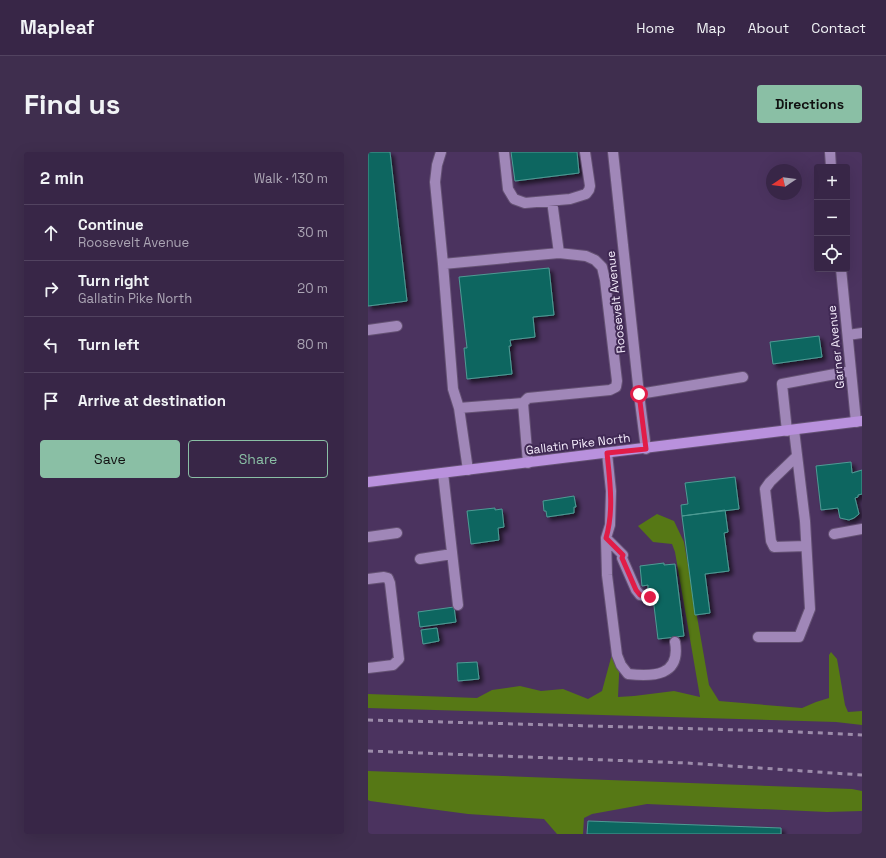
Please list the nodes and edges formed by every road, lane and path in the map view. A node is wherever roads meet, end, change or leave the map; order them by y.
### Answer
1 (441, 152) edge
2 (504, 152) edge
3 (585, 152) edge
4 (613, 152) edge
5 (830, 152) edge
6 (831, 164) edge
7 (552, 201) junction
8 (559, 253) junction
9 (444, 264) junction
10 (841, 272) edge
11 (397, 326) dead end
12 (368, 330) edge
13 (862, 333) edge
14 (848, 335) junction
15 (851, 371) junction
16 (743, 377) dead end
17 (639, 394) junction
18 (523, 403) junction
19 (459, 408) junction
20 (859, 422) edge
21 (790, 430) junction
22 (646, 449) junction
23 (607, 453) junction
24 (797, 456) junction
25 (528, 463) junction
26 (468, 470) junction
27 (443, 473) junction
28 (368, 482) edge
29 (862, 529) edge
30 (397, 533) dead end
31 (834, 534) dead end
32 (368, 536) edge
33 (606, 538) junction
34 (806, 546) junction
35 (452, 554) junction
36 (420, 559) dead end
37 (368, 579) edge
38 (650, 597) dead end
39 (458, 605) dead end
40 (758, 637) dead end
41 (675, 642) dead end
42 (368, 668) edge

1 - 9 street
2 - 7 street
3 - 7 street
4 - 17 street, Roosevelt Avenue
5 - 6 street
7 - 8 street
8 - 9 street
8 - 18 street
9 - 19 street
10 - 14 street, Garner Avenue
11 - 12 street
13 - 14 street
14 - 15 street, Garner Avenue
15 - 20 street, Garner Avenue
15 - 21 street
16 - 17 street
17 - 22 street, Roosevelt Avenue
18 - 19 street
18 - 25 street
19 - 26 street
20 - 21 main road, Gallatin Pike North
21 - 22 main road, Gallatin Pike North
21 - 24 street
22 - 23 main road, Gallatin Pike North
23 - 25 main road, Gallatin Pike North
23 - 33 street
24 - 34 street
24 - 34 street
25 - 26 main road, Gallatin Pike North
26 - 27 main road, Gallatin Pike North
27 - 28 main road, Gallatin Pike North
27 - 35 street
29 - 31 street
30 - 32 street
33 - 38 street
33 - 41 street
34 - 40 street
35 - 36 street
35 - 39 street
37 - 42 street

